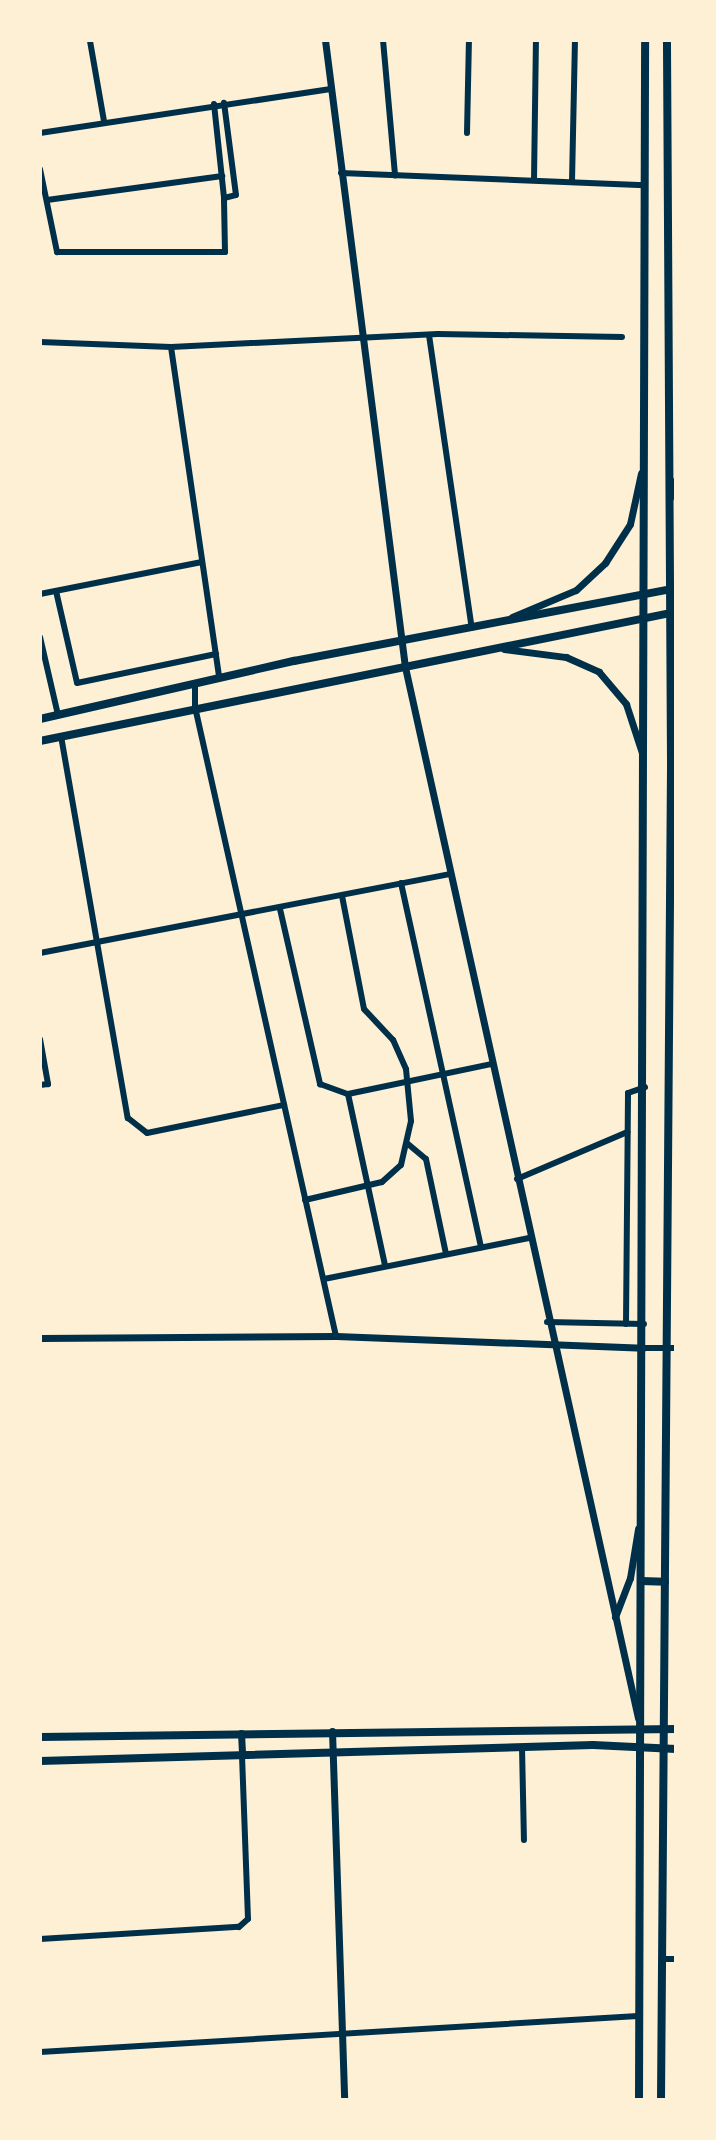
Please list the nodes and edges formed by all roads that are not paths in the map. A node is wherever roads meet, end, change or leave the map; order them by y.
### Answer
1 (325, 40) edge
2 (383, 40) edge
3 (469, 40) edge
4 (536, 40) edge
5 (575, 40) edge
6 (645, 40) edge
7 (667, 40) edge
8 (90, 41) edge
9 (331, 89) junction
10 (224, 103) junction
11 (214, 104) junction
12 (104, 121) junction
13 (40, 133) edge
14 (467, 133) dead end
15 (40, 169) edge
16 (341, 173) junction
17 (395, 175) junction
18 (222, 176) junction
19 (534, 180) junction
20 (572, 182) junction
21 (645, 185) junction
22 (224, 198) junction
23 (47, 200) junction
24 (676, 331) edge
25 (665, 332) junction
26 (429, 335) junction
27 (622, 337) dead end
28 (360, 341) junction
29 (40, 342) edge
30 (171, 347) junction
31 (666, 458) junction
32 (645, 459) junction
33 (676, 498) edge
34 (202, 562) junction
35 (672, 589) edge
36 (56, 591) junction
37 (40, 594) edge
38 (645, 594) junction
39 (672, 612) edge
40 (644, 618) junction
41 (494, 624) junction
42 (472, 629) junction
43 (40, 637) edge
44 (401, 642) junction
45 (498, 648) junction
46 (216, 654) junction
47 (405, 667) junction
48 (219, 677) junction
49 (195, 683) junction
50 (195, 707) junction
51 (58, 715) junction
52 (40, 719) edge
53 (676, 733) edge
54 (61, 736) junction
55 (40, 741) edge
56 (671, 762) junction
57 (646, 766) junction
58 (449, 874) junction
59 (401, 883) junction
60 (342, 896) junction
61 (280, 909) junction
62 (242, 917) junction
63 (100, 943) junction
64 (40, 953) edge
65 (40, 1039) edge
66 (491, 1064) junction
67 (443, 1074) junction
68 (408, 1081) junction
69 (40, 1085) edge
70 (645, 1087) junction
71 (348, 1094) junction
72 (284, 1105) junction
73 (627, 1132) junction
74 (408, 1144) junction
75 (516, 1179) junction
76 (368, 1185) junction
77 (305, 1200) junction
78 (671, 1226) edge
79 (529, 1238) junction
80 (481, 1247) junction
81 (446, 1254) junction
82 (385, 1265) junction
83 (324, 1279) junction
84 (547, 1322) junction
85 (626, 1324) junction
86 (644, 1324) junction
87 (336, 1336) junction
88 (40, 1338) edge
89 (552, 1345) junction
90 (643, 1348) junction
91 (665, 1348) junction
92 (676, 1348) edge
93 (641, 1507) junction
94 (665, 1512) junction
95 (676, 1513) edge
96 (641, 1581) junction
97 (665, 1582) junction
98 (615, 1618) junction
99 (640, 1728) junction
100 (666, 1729) junction
101 (676, 1729) edge
102 (332, 1731) junction
103 (241, 1733) junction
104 (40, 1737) edge
105 (522, 1747) junction
106 (640, 1748) junction
107 (665, 1749) junction
108 (676, 1749) edge
109 (334, 1753) junction
110 (242, 1755) junction
111 (40, 1761) edge
112 (524, 1840) dead end
113 (40, 1939) edge
114 (663, 1959) junction
115 (676, 1959) edge
116 (638, 2016) junction
117 (342, 2034) junction
118 (40, 2052) edge
119 (344, 2100) edge
120 (639, 2100) edge
121 (661, 2100) edge

1 - 9 street
2 - 17 street
3 - 14 street
4 - 19 street
5 - 20 street
6 - 21 main road
7 - 25 main road
8 - 12 street
9 - 10 street
9 - 16 street
10 - 11 street
10 - 22 street
11 - 12 street
11 - 18 street
12 - 13 street
15 - 23 street
16 - 17 street
16 - 28 street
17 - 19 street
18 - 22 street
18 - 23 street
19 - 20 street
20 - 21 street
21 - 32 main road
22 - 23 street
24 - 25 street
25 - 31 main road
26 - 27 street
26 - 28 street
26 - 42 street
28 - 30 street
28 - 44 street
29 - 30 street
30 - 34 street
31 - 33 street
31 - 35 main road
32 - 38 main road
32 - 41 street
34 - 36 street
34 - 46 street
35 - 38 main road
35 - 39 main road
36 - 37 street
36 - 46 street
38 - 40 main road
38 - 41 main road
39 - 40 main road
39 - 56 main road
40 - 45 main road
40 - 57 main road
41 - 42 main road
42 - 44 main road
43 - 51 street
44 - 47 street
44 - 48 main road
45 - 47 main road
45 - 57 street
46 - 48 street
47 - 50 main road
47 - 58 street
48 - 49 main road
49 - 50 street
49 - 51 main road
50 - 54 main road
50 - 62 street
51 - 52 main road
53 - 56 street
54 - 55 main road
54 - 63 street
56 - 78 main road
57 - 70 main road
58 - 59 street
58 - 66 street
59 - 60 street
59 - 67 street
60 - 61 street
60 - 68 street
61 - 62 street
61 - 71 street
62 - 63 street
62 - 72 street
63 - 64 street
63 - 72 street
65 - 69 street
66 - 67 street
66 - 75 street
67 - 68 street
67 - 80 street
68 - 71 street
68 - 74 street
70 - 73 street
70 - 86 main road
71 - 76 street
72 - 77 street
73 - 75 street
73 - 85 street
74 - 76 street
74 - 81 street
75 - 79 street
76 - 77 street
76 - 82 street
77 - 83 street
78 - 91 main road
79 - 80 street
79 - 84 street
80 - 81 street
81 - 82 street
82 - 83 street
83 - 87 street
84 - 85 street
84 - 89 street
85 - 86 street
86 - 90 main road
87 - 88 street
87 - 89 street
89 - 90 street
89 - 98 street
90 - 91 street
90 - 93 main road
91 - 92 street
91 - 94 main road
93 - 96 main road
93 - 98 street
94 - 95 street
94 - 97 main road
96 - 97 main road
96 - 99 main road
97 - 100 main road
98 - 99 street
99 - 100 main road
99 - 102 main road
99 - 106 main road
100 - 101 main road
100 - 107 main road
102 - 103 main road
102 - 109 street
103 - 104 main road
103 - 110 street
105 - 106 main road
105 - 109 main road
105 - 112 street
106 - 107 main road
106 - 116 main road
107 - 108 main road
107 - 114 main road
109 - 110 main road
109 - 117 street
110 - 111 main road
110 - 113 street
114 - 115 street
114 - 121 main road
116 - 117 street
116 - 120 main road
117 - 118 street
117 - 119 street

